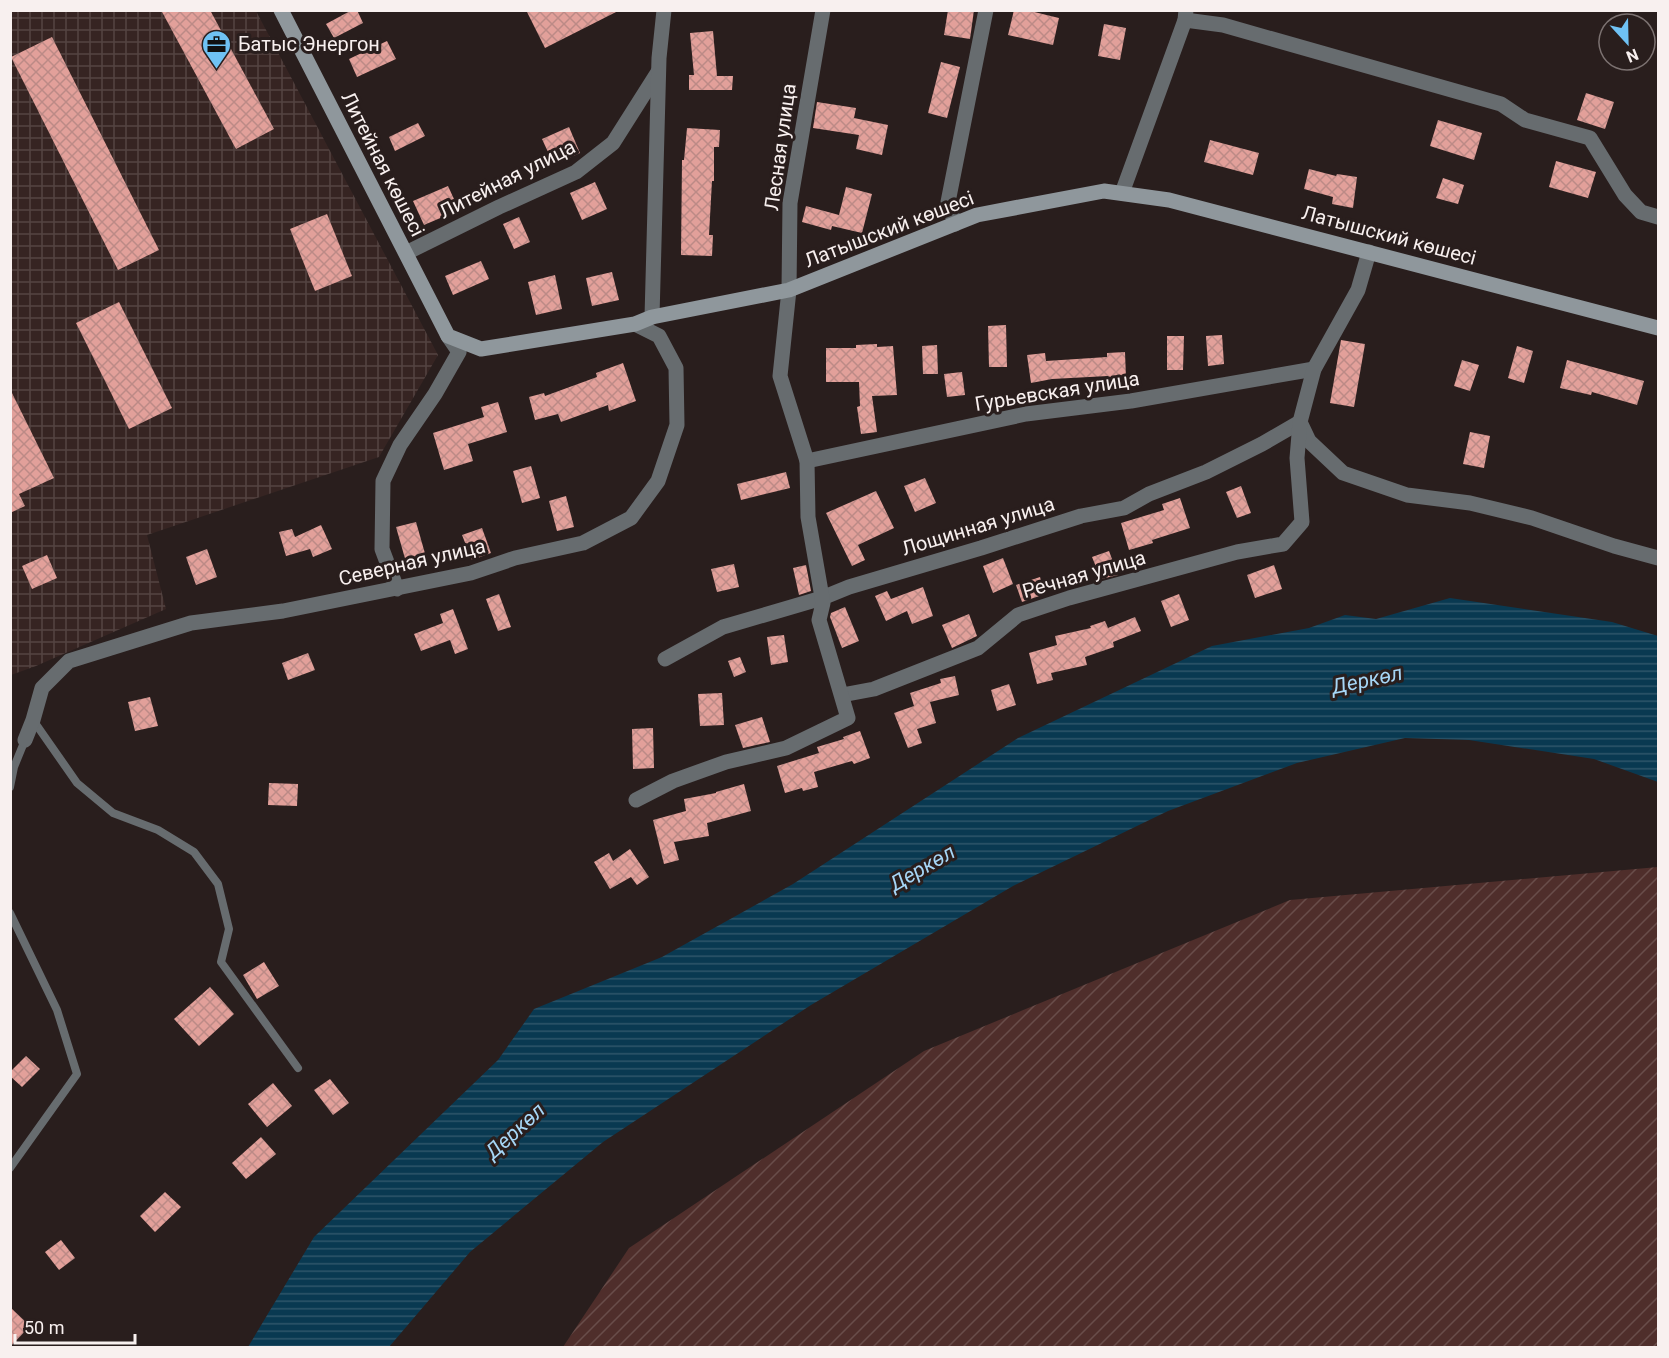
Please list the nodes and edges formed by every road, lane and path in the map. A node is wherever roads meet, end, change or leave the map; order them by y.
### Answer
1 (280, 10) edge
2 (664, 10) edge
3 (823, 10) edge
4 (986, 10) edge
5 (1186, 15) edge
6 (658, 72) junction
7 (1122, 193) junction
8 (1659, 217) edge
9 (955, 224) junction
10 (1369, 252) junction
11 (405, 253) junction
12 (789, 290) junction
13 (652, 317) junction
14 (635, 324) junction
15 (1659, 328) edge
16 (448, 336) junction
17 (1314, 369) junction
18 (1300, 422) junction
19 (807, 461) junction
20 (1659, 558) edge
21 (397, 589) junction
22 (822, 598) junction
23 (665, 659) dead end
24 (842, 695) junction
25 (33, 720) junction
26 (25, 740) joint
27 (10, 787) edge
28 (636, 800) dead end
29 (10, 913) edge
30 (298, 1068) dead end
31 (10, 1168) edge

1 - 11 street, Литейная көшесі
2 - 6 street, Литейная улица
3 - 12 street, Лесная улица
4 - 9 street
5 - 7 street
5 - 8 street
6 - 11 street, Литейная улица
6 - 13 street, Литейная улица
7 - 9 street, Латышский көшесі
7 - 10 street, Латышский көшесі
9 - 12 street, Латышский көшесі
10 - 15 street, Латышский көшесі
10 - 17 street
11 - 16 street, Литейная көшесі
12 - 13 street, Латышский көшесі
12 - 19 street, Лесная улица
13 - 14 street, Латышский көшесі
14 - 16 street, Латышский көшесі
14 - 21 street, Северная улица
16 - 21 street
17 - 18 street
17 - 19 street, Гурьевская улица
18 - 20 street
18 - 22 street, Лощинная улица
18 - 24 street, Речная улица
19 - 22 street, Лесная улица
21 - 25 street, Северная улица
22 - 23 street, Лощинная улица
22 - 24 street, Лесная улица
24 - 28 street, Лесная улица
25 - 26 street, Северная улица
25 - 30 lane
26 - 27 lane
29 - 31 lane

